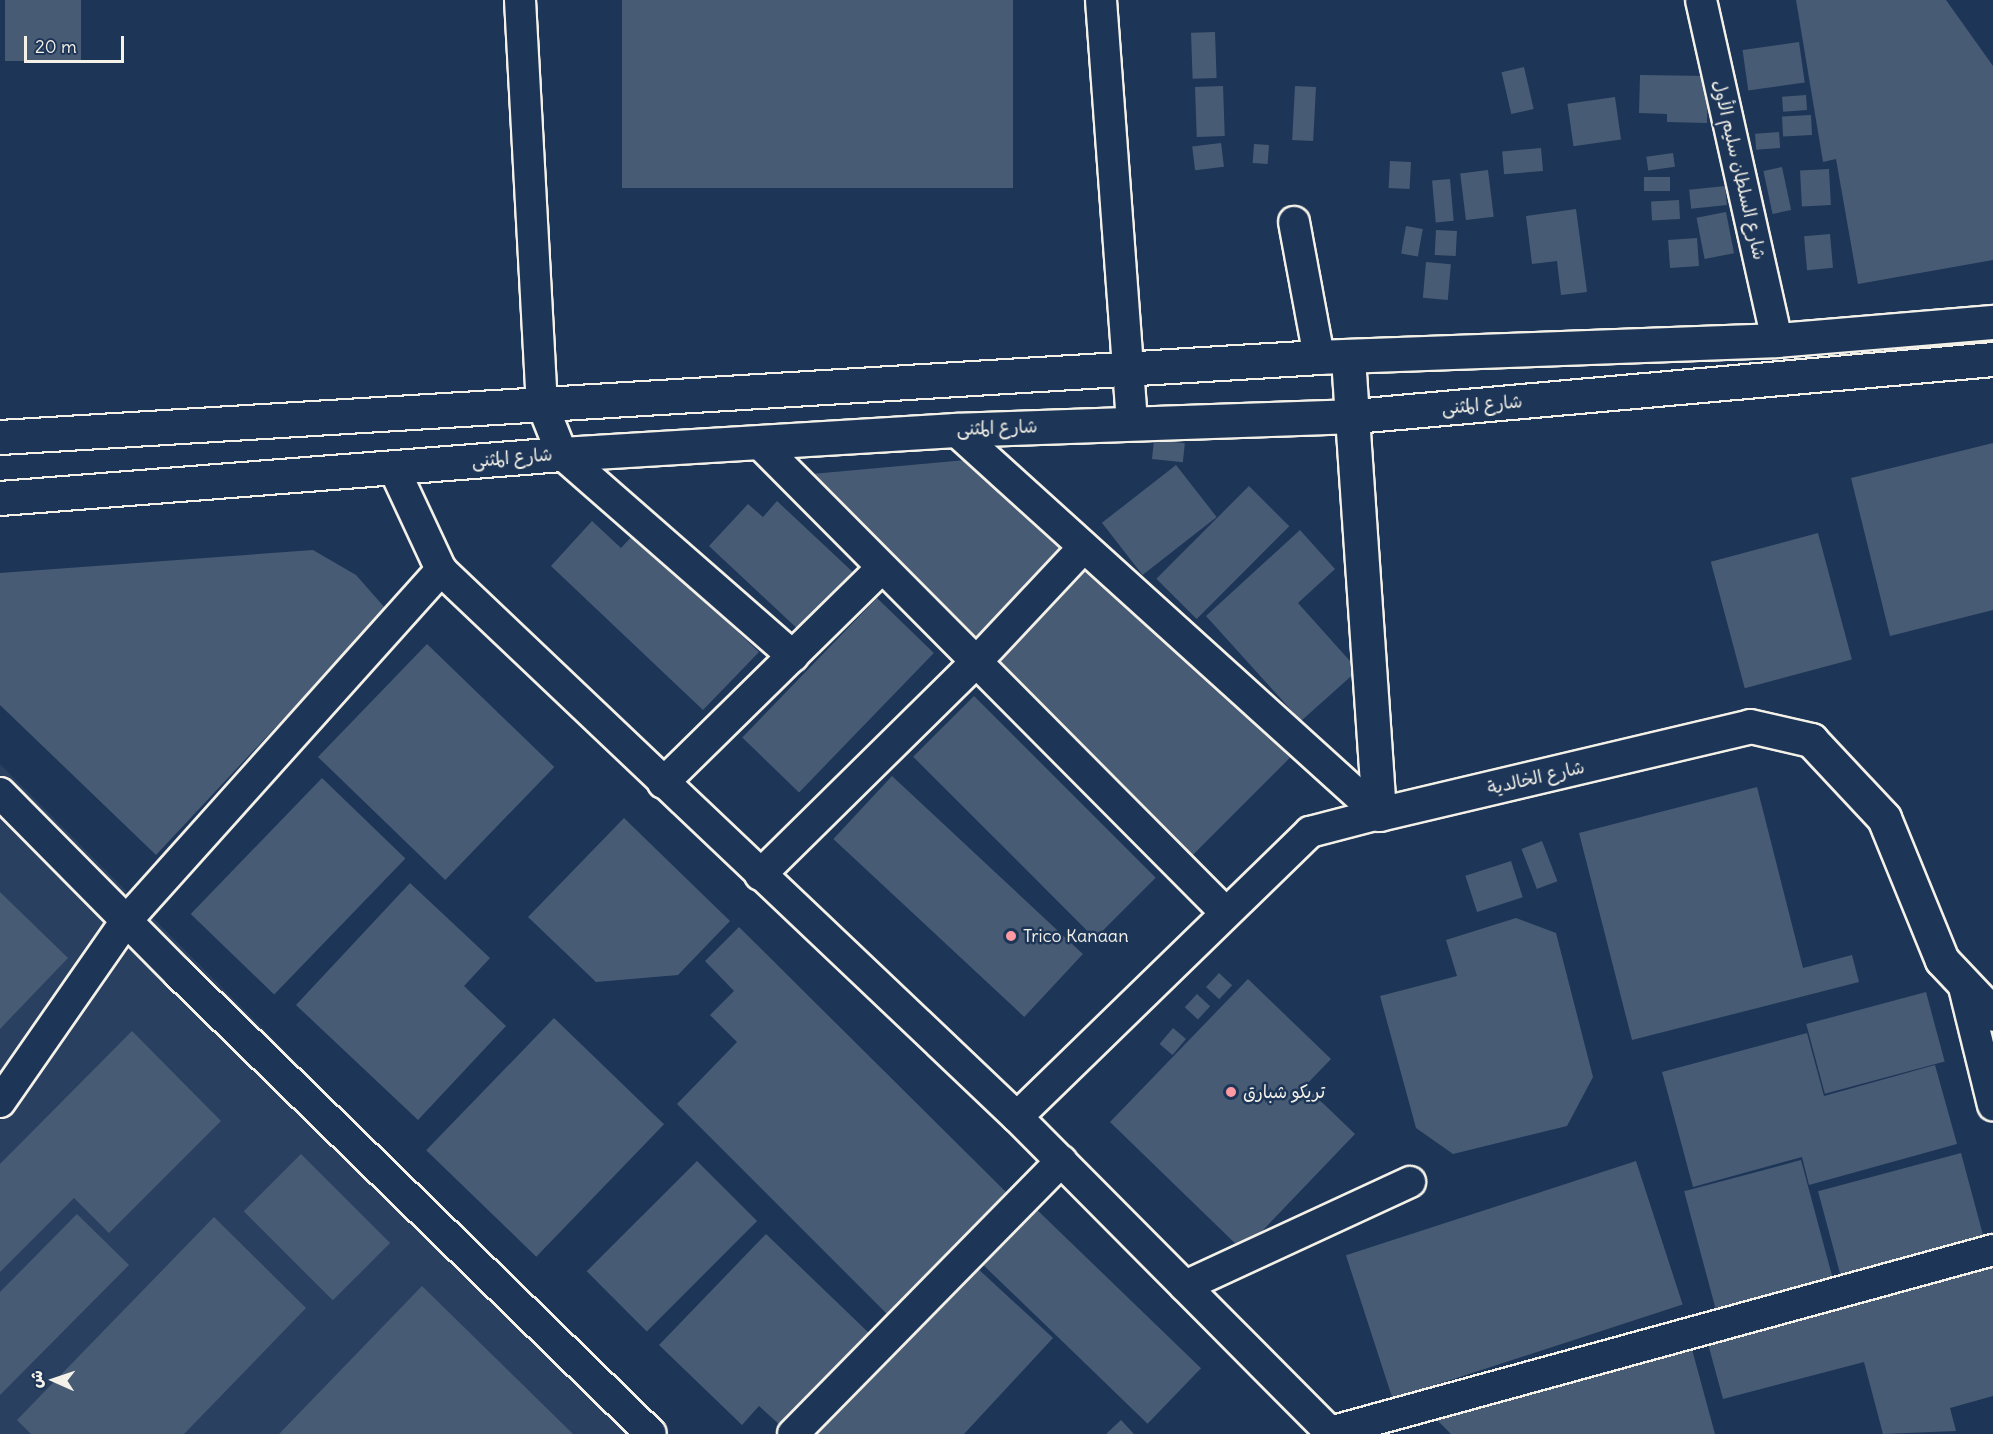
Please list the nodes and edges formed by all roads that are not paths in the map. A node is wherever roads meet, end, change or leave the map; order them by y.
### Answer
1 (520, 0) edge
2 (1101, 0) edge
3 (1701, 0) edge
4 (1294, 222) dead end
5 (1993, 322) edge
6 (1777, 340) junction
7 (1333, 358) junction
8 (1993, 359) edge
9 (1129, 369) junction
10 (542, 404) junction
11 (1354, 416) junction
12 (1132, 423) junction
13 (955, 430) junction
14 (0, 437) edge
15 (758, 442) junction
16 (562, 454) junction
17 (394, 469) junction
18 (0, 498) edge
19 (1083, 548) junction
20 (882, 568) junction
21 (441, 570) junction
22 (793, 657) junction
23 (976, 662) junction
24 (663, 783) junction
25 (0, 793) edge
26 (1379, 814) junction
27 (760, 875) junction
28 (1226, 913) junction
29 (126, 921) junction
30 (1963, 983) junction
31 (1993, 1014) edge
32 (0, 1101) edge
33 (1993, 1105) edge
34 (1017, 1117) junction
35 (1061, 1161) junction
36 (1410, 1182) dead end
37 (1993, 1250) edge
38 (1185, 1286) junction
39 (1331, 1433) edge
40 (651, 1434) edge
41 (793, 1434) edge

1 - 10 street
2 - 9 street
3 - 6 street, شارع السلطان سليم الأول
4 - 7 street
5 - 6 street
6 - 7 street
7 - 9 street
7 - 11 street
8 - 11 street, شارع المثنى
9 - 10 street
9 - 12 street
10 - 14 street
10 - 16 street
11 - 12 street, شارع المثنى
11 - 26 street
12 - 13 street, شارع المثنى
13 - 15 street, شارع المثنى
13 - 19 street
15 - 16 street, شارع المثنى
15 - 20 street
16 - 17 street, شارع المثنى
16 - 22 street
17 - 18 street, شارع المثنى
17 - 21 street
19 - 23 street
19 - 26 street
20 - 22 street
20 - 23 street
21 - 24 street
21 - 29 street
22 - 24 street
23 - 27 street
23 - 28 street
24 - 27 street
25 - 29 street
26 - 28 street
26 - 30 street, شارع الخالدية
27 - 34 street
28 - 34 street
29 - 32 street
29 - 40 street
30 - 31 street, شارع الخالدية
30 - 33 street
34 - 35 street
35 - 38 street
35 - 41 street
36 - 38 street
37 - 39 street
38 - 39 street

